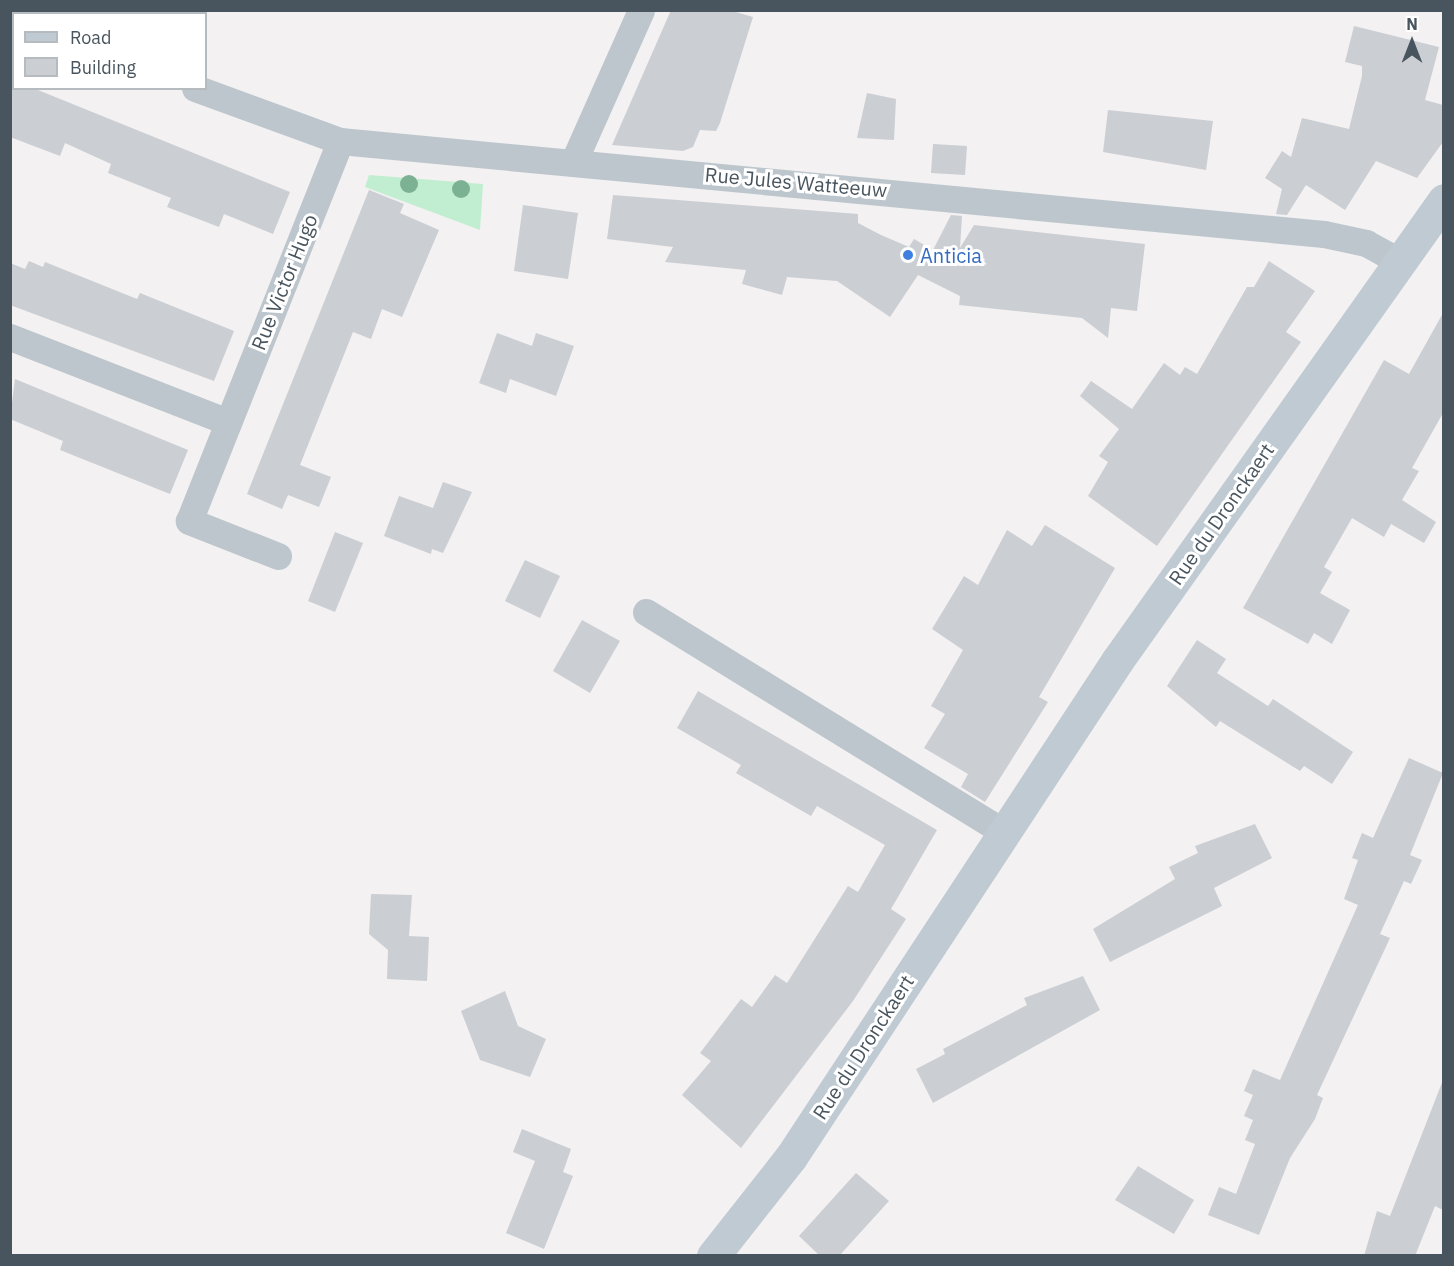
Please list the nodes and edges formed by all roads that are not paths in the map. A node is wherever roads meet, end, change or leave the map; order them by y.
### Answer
1 (640, 10) edge
2 (200, 90) edge
3 (340, 141) junction
4 (573, 163) junction
5 (1443, 200) edge
6 (1399, 261) junction
7 (10, 337) edge
8 (228, 422) junction
9 (278, 556) dead end
10 (646, 612) dead end
11 (1003, 832) junction
12 (713, 1256) edge

1 - 4 street
2 - 3 street, Rue Jules Watteeuw
3 - 4 street, Rue Jules Watteeuw
3 - 8 street, Rue Victor Hugo
4 - 6 street, Rue Jules Watteeuw
5 - 6 main road, Rue du Dronckaert
6 - 11 main road, Rue du Dronckaert
7 - 8 street
8 - 9 street, Rue Victor Hugo
10 - 11 street
11 - 12 main road, Rue du Dronckaert

